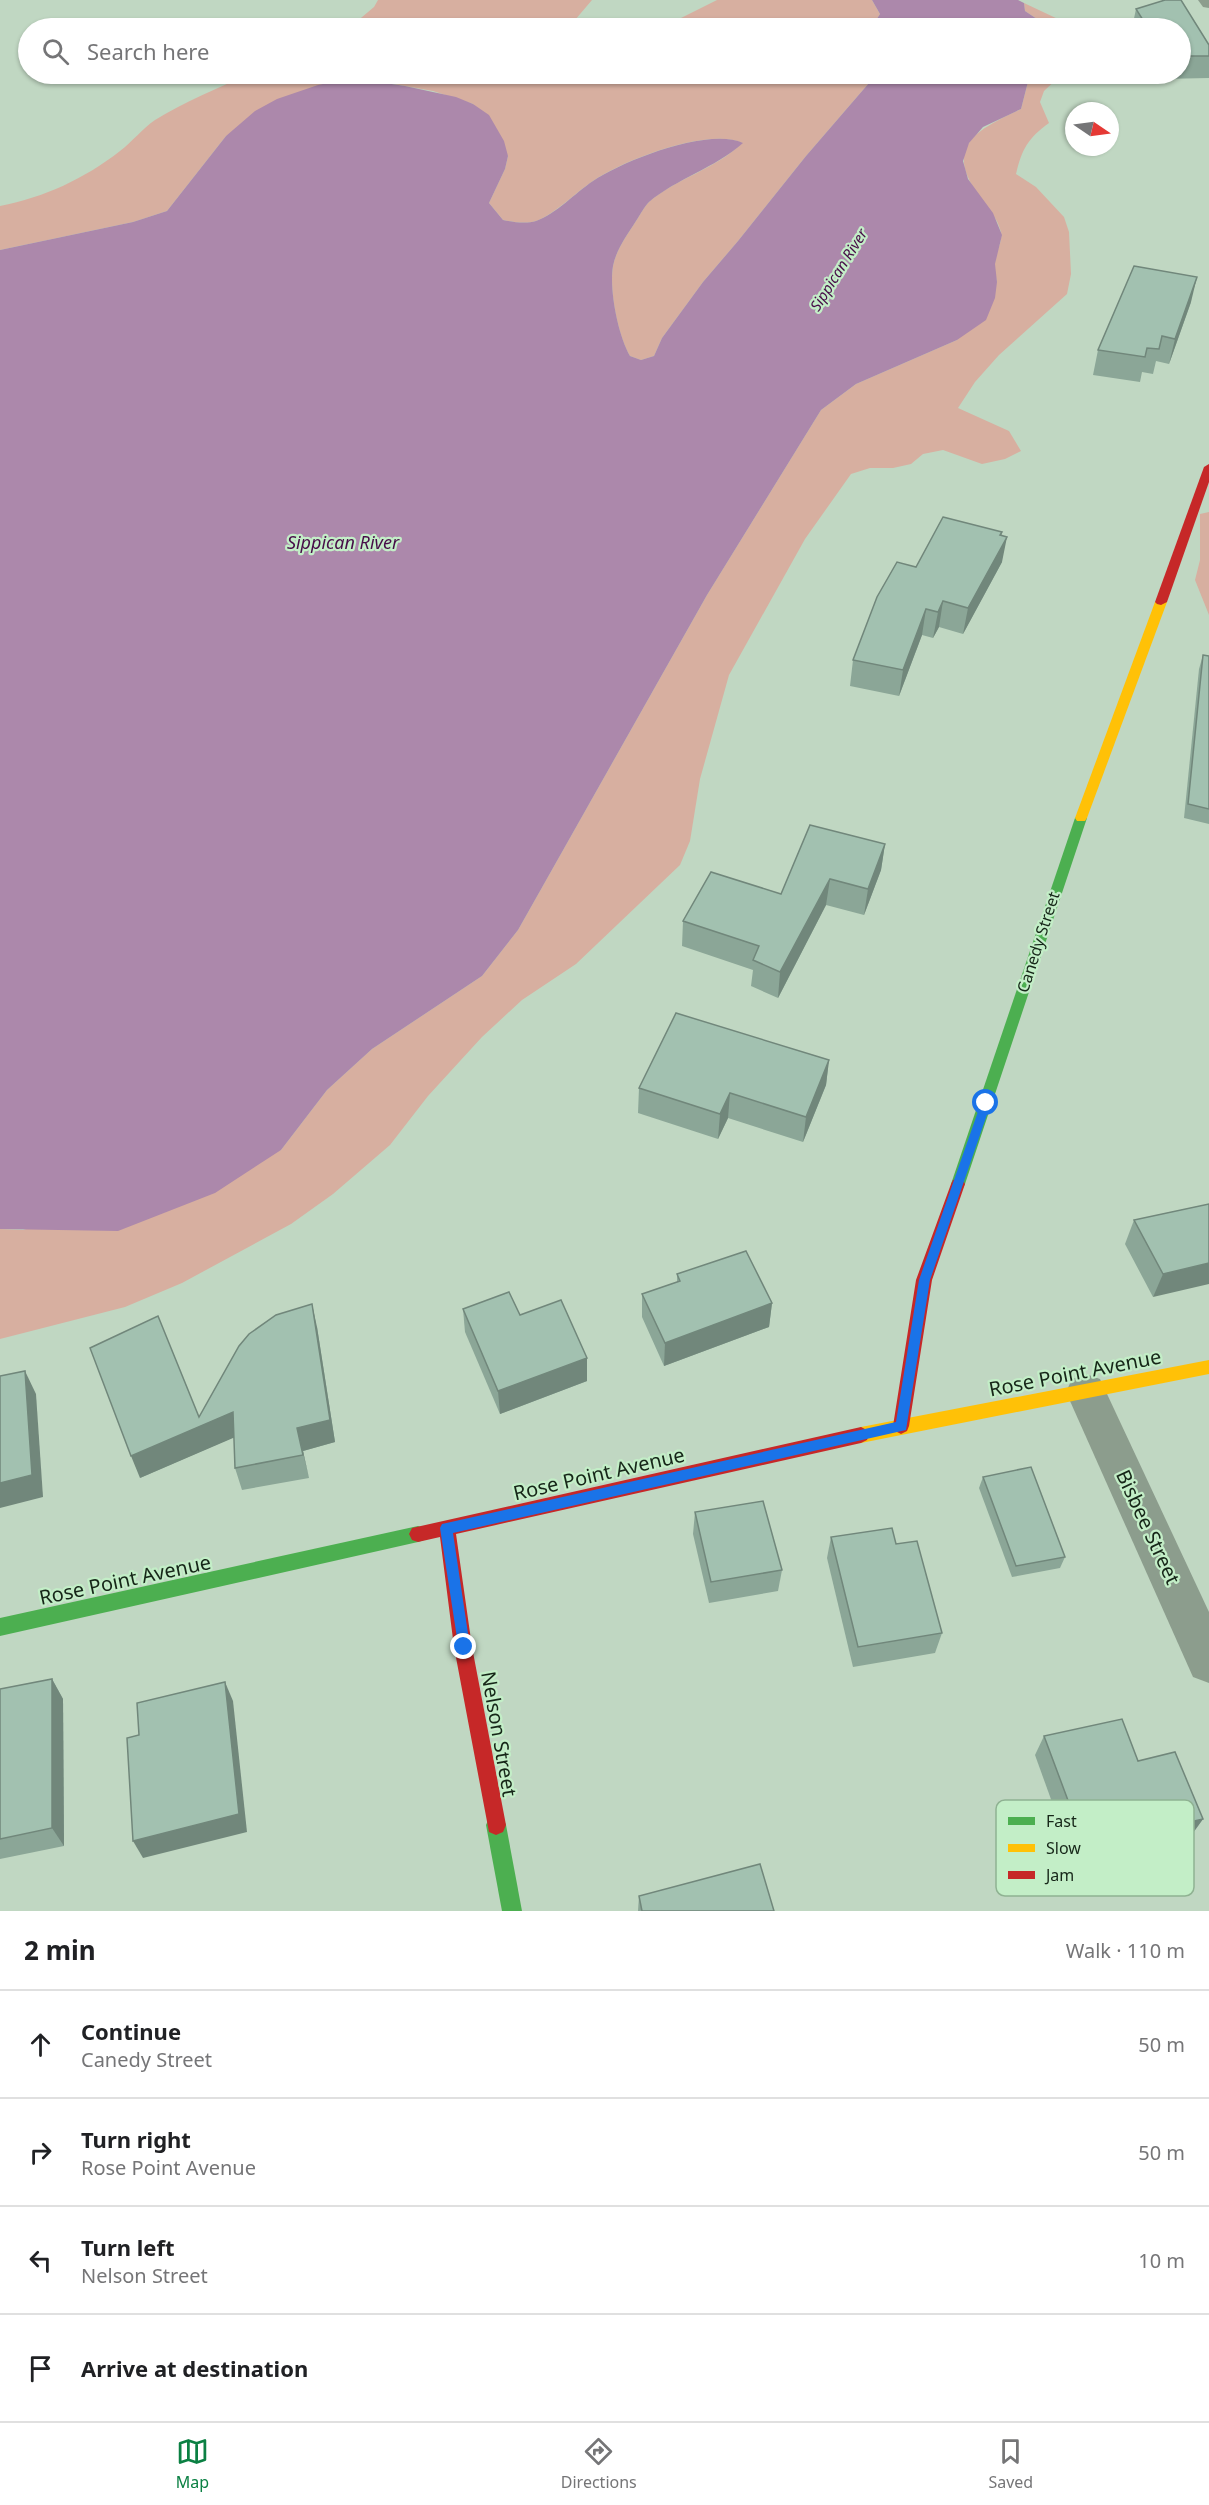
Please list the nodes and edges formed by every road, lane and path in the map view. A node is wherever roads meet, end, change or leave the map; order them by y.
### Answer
1 (1209, 467) edge
2 (1209, 1367) edge
3 (1086, 1392) junction
4 (902, 1426) junction
5 (447, 1528) junction
6 (0, 1627) edge
7 (1209, 1661) edge
8 (512, 1911) edge

1 - 4 street, Canedy Street
2 - 3 street, Rose Point Avenue
3 - 4 street, Rose Point Avenue
3 - 7 street, Bisbee Street
4 - 5 street, Rose Point Avenue
5 - 6 street, Rose Point Avenue
5 - 8 street, Nelson Street

